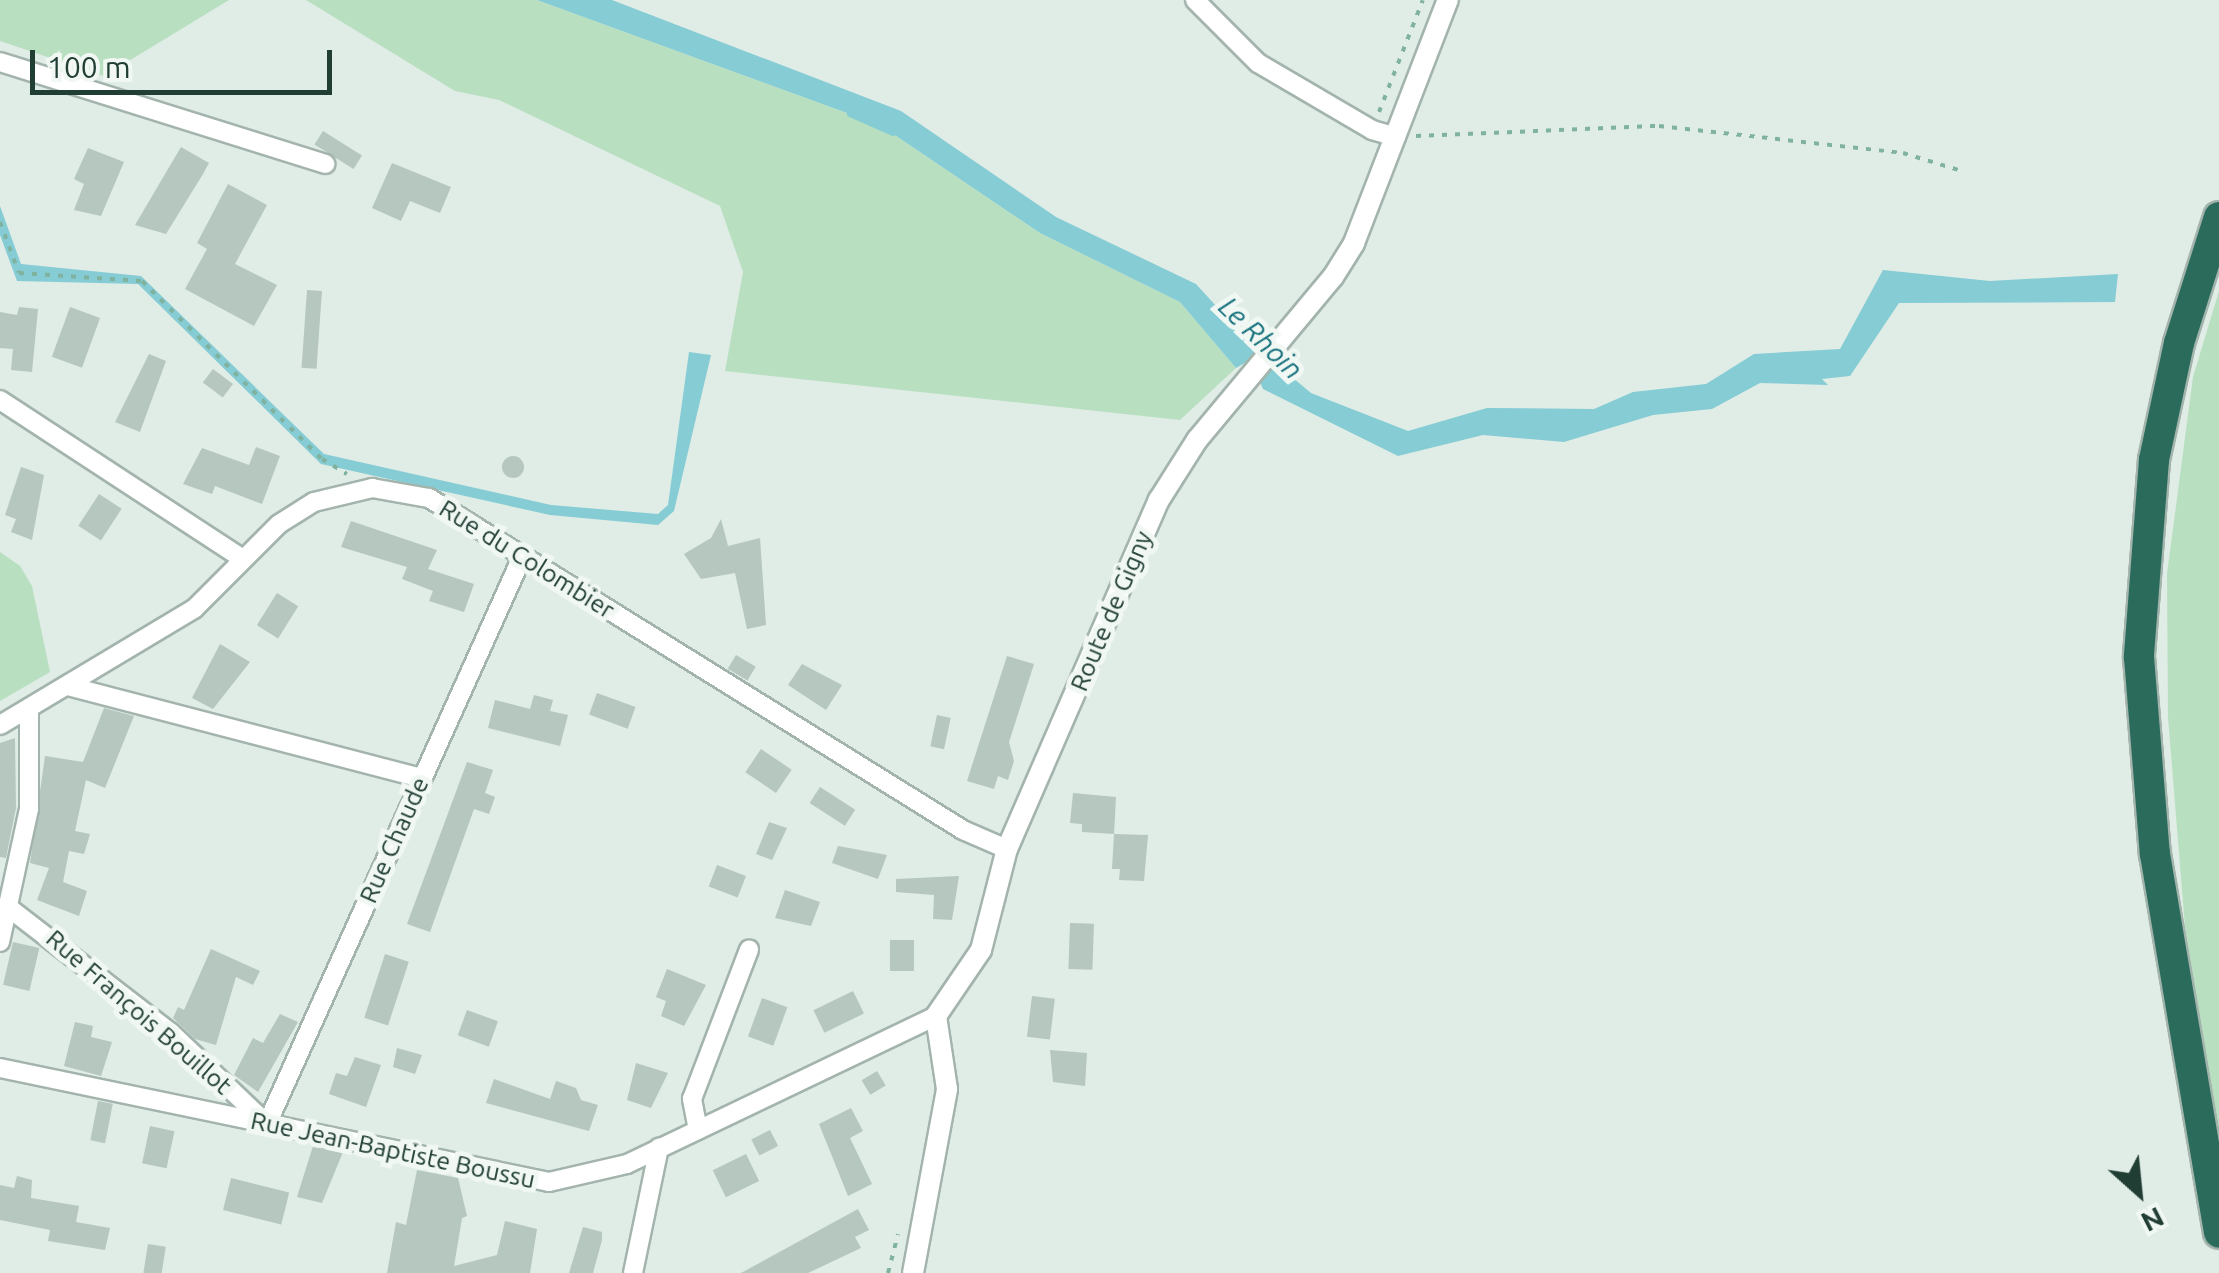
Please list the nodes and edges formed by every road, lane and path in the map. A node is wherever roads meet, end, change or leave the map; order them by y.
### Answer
1 (1196, 0) edge
2 (1423, 0) edge
3 (1448, 0) edge
4 (0, 62) edge
5 (1372, 130) junction
6 (1396, 138) junction
7 (325, 164) dead end
8 (1962, 171) dead end
9 (2219, 218) edge
10 (0, 222) edge
11 (0, 400) edge
12 (372, 488) junction
13 (522, 557) junction
14 (243, 559) junction
15 (68, 686) junction
16 (28, 709) junction
17 (0, 725) edge
18 (422, 778) junction
19 (1007, 849) junction
20 (8, 907) junction
21 (0, 942) edge
22 (749, 950) dead end
23 (936, 1016) junction
24 (0, 1068) edge
25 (267, 1124) junction
26 (698, 1130) junction
27 (660, 1148) junction
28 (2219, 1233) edge
29 (634, 1273) edge
30 (913, 1273) edge

1 - 5 street
2 - 5 path
3 - 6 street, Route de Gigny
4 - 7 street
5 - 6 street
6 - 8 path
6 - 19 street, Route de Gigny
9 - 28 highway
10 - 12 path
11 - 14 street
12 - 13 street, Rue du Colombier
12 - 14 street, Rue du Colombier
13 - 18 street, Rue Chaude
13 - 19 street, Rue du Colombier
14 - 15 street, Rue du Colombier
15 - 16 street, Rue du Colombier
15 - 18 street
16 - 17 street, Rue du Colombier
16 - 20 street
18 - 25 street, Rue Chaude
19 - 23 street, Route de Gigny
20 - 21 street
20 - 25 street, Rue François Bouillot
22 - 26 street
23 - 26 street, Rue Jean-Baptiste Boussu
23 - 30 street
24 - 25 street, Rue Jean-Baptiste Boussu
25 - 27 street, Rue Jean-Baptiste Boussu
26 - 27 street, Rue Jean-Baptiste Boussu
27 - 29 street

